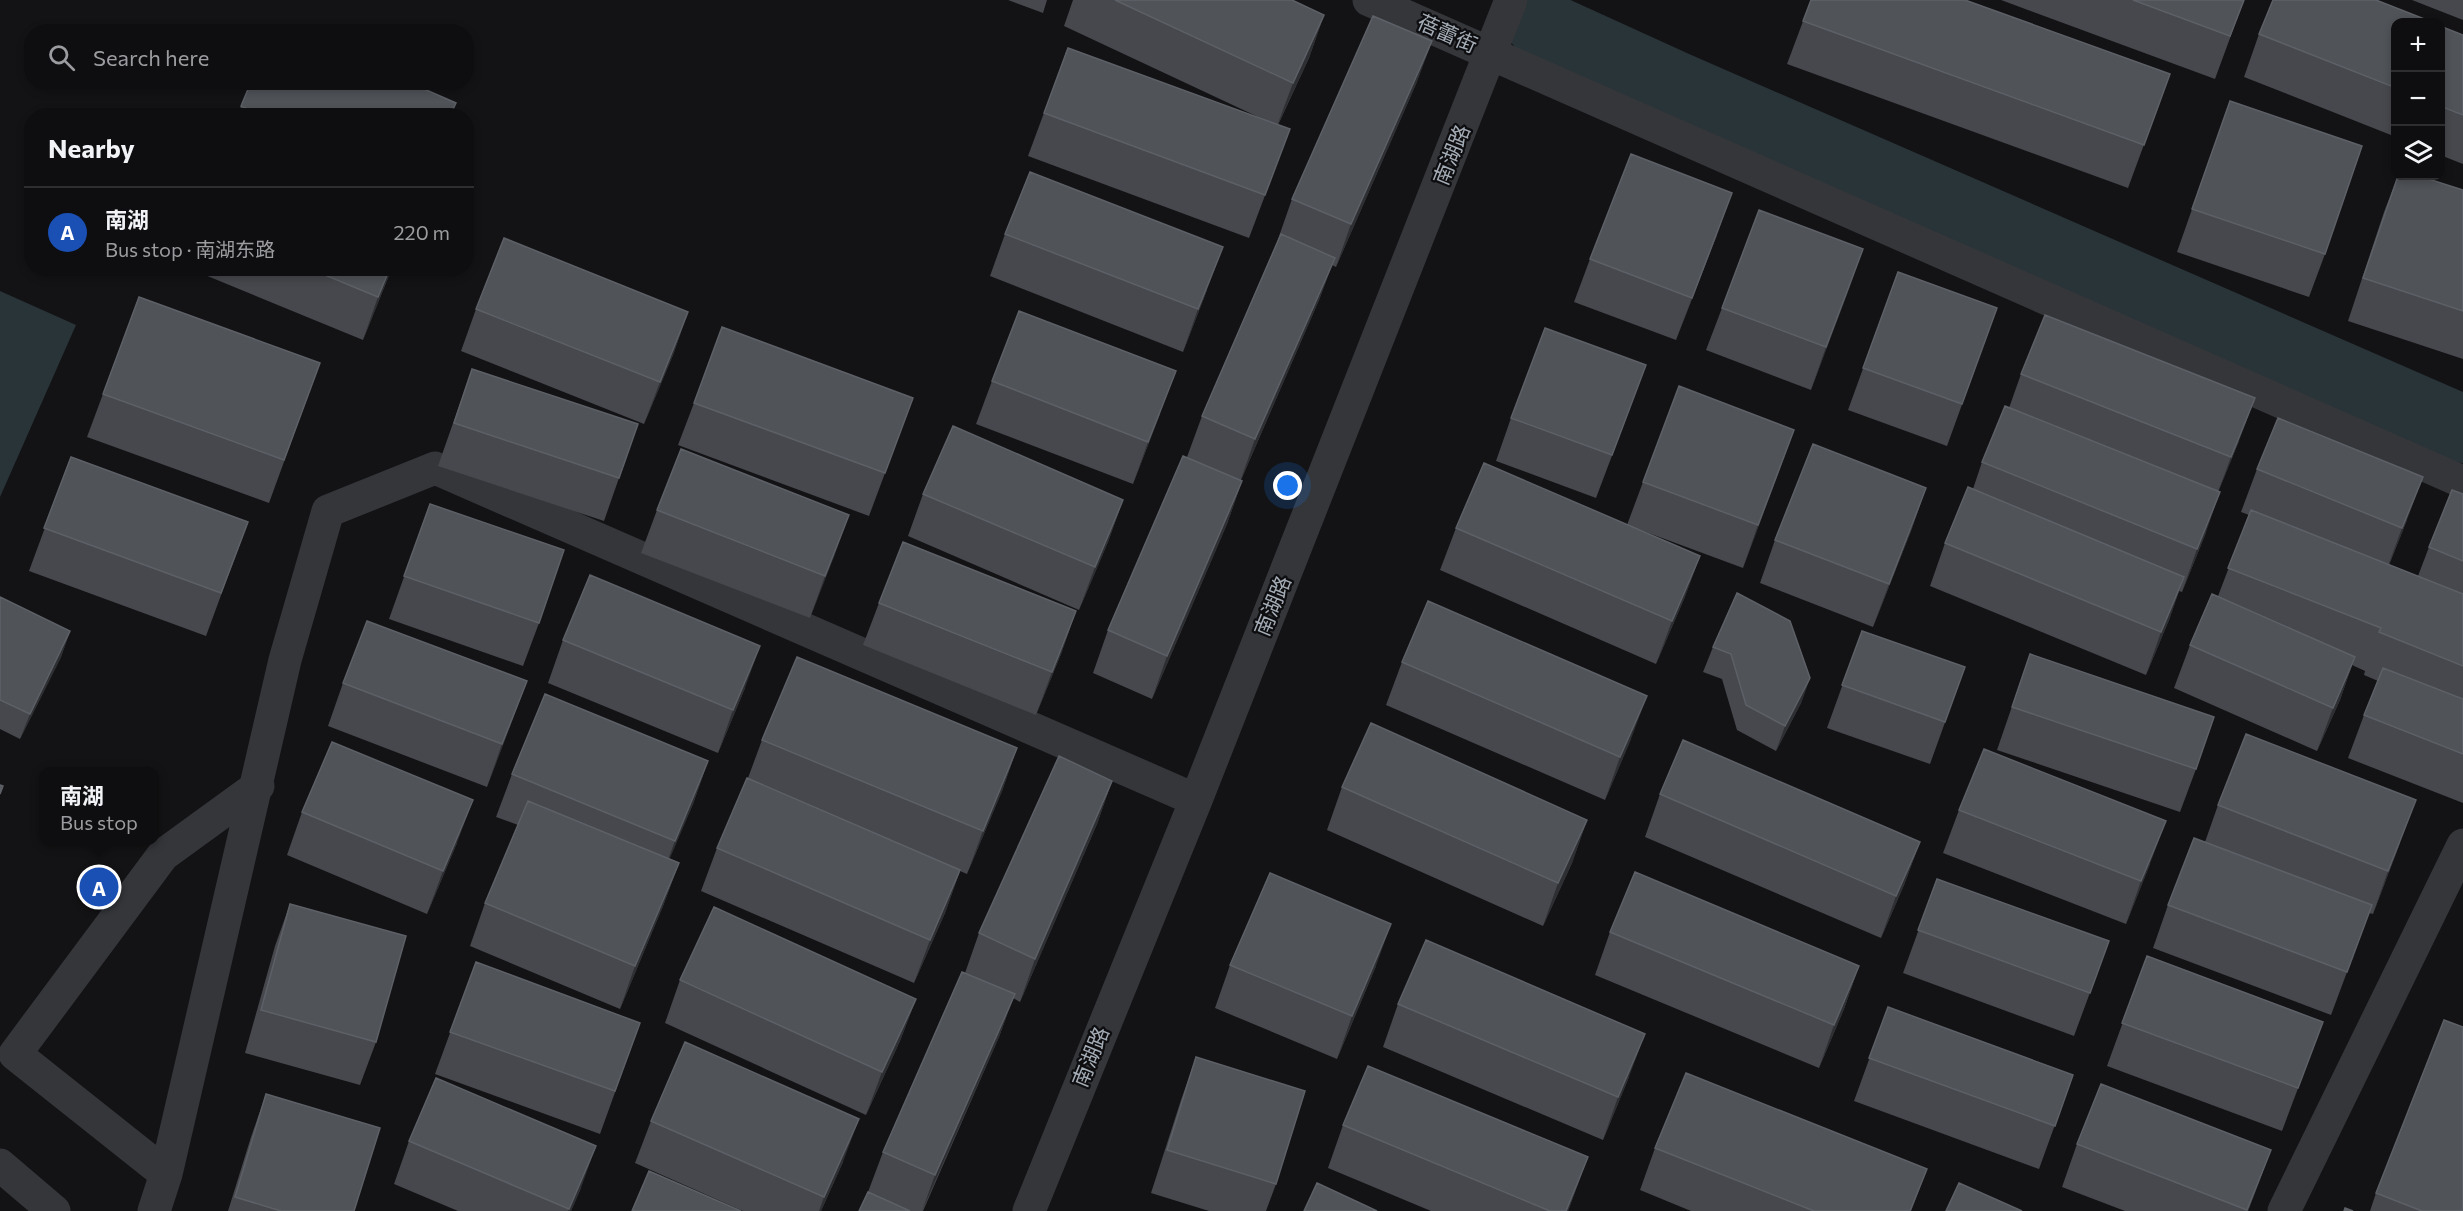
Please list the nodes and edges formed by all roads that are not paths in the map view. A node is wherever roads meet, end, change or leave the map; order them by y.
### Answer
1 (1370, 0) edge
2 (1511, 0) edge
3 (1492, 54) junction
4 (2463, 482) edge
5 (258, 786) junction
6 (1196, 800) junction
7 (2463, 845) edge
8 (0, 1165) edge
9 (166, 1174) junction
10 (54, 1211) edge
11 (154, 1211) edge
12 (1029, 1211) edge
13 (2284, 1211) edge

1 - 3 street, 蓓蕾街
2 - 3 street, 南湖路
3 - 4 street, 蓓蕾街
3 - 6 street, 南湖路
5 - 6 street
5 - 9 street
5 - 9 street
6 - 12 street, 南湖路
7 - 13 street
8 - 10 street
9 - 11 street

